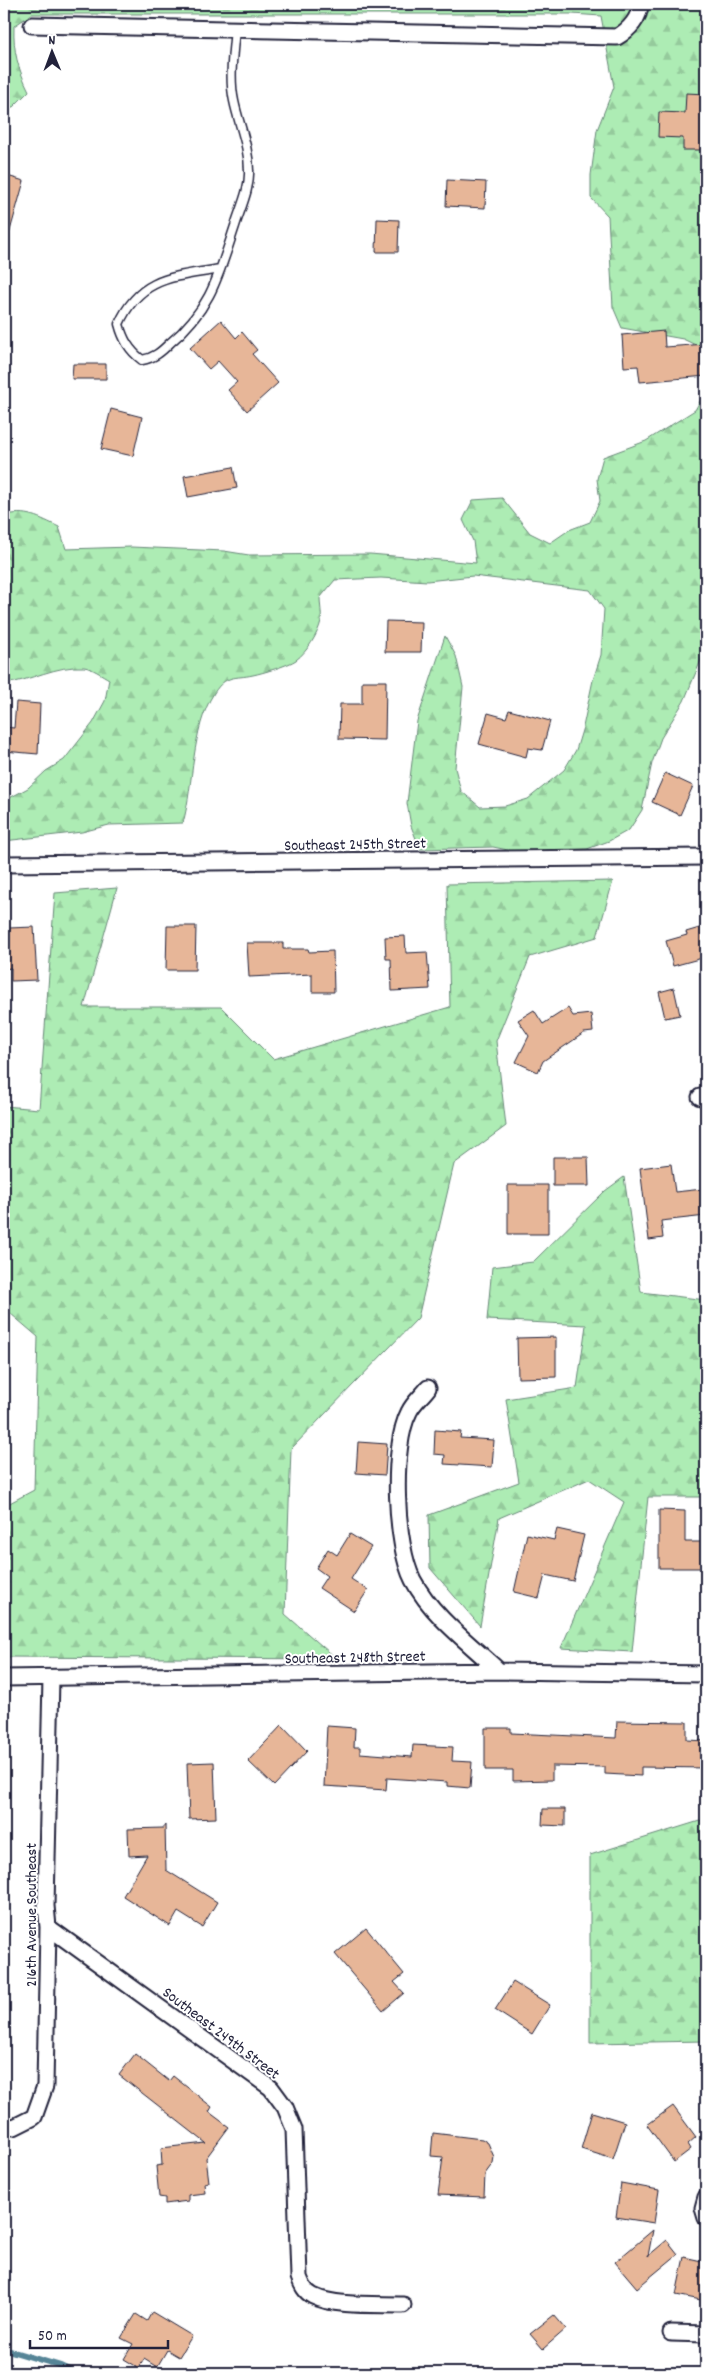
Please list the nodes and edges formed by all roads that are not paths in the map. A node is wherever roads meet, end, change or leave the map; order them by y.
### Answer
1 (640, 4) edge
2 (32, 24) dead end
3 (235, 29) junction
4 (220, 269) junction
5 (706, 857) edge
6 (4, 864) edge
7 (428, 1388) dead end
8 (499, 1671) junction
9 (706, 1674) edge
10 (4, 1678) edge
11 (51, 1678) junction
12 (48, 1927) junction
13 (4, 2126) edge
14 (706, 2197) edge
15 (706, 2218) edge
16 (403, 2305) dead end
17 (671, 2334) dead end
18 (706, 2334) edge

1 - 3 street
2 - 3 street
3 - 4 lane
4 - 4 lane
5 - 6 street, Southeast 245th Street
7 - 8 street
8 - 9 street, Southeast 248th Street
8 - 11 street, Southeast 248th Street
10 - 11 street, Southeast 248th Street
11 - 12 street, 216th Avenue Southeast
12 - 13 street, 216th Avenue Southeast
12 - 16 street, Southeast 249th Street
14 - 15 street
17 - 18 street

